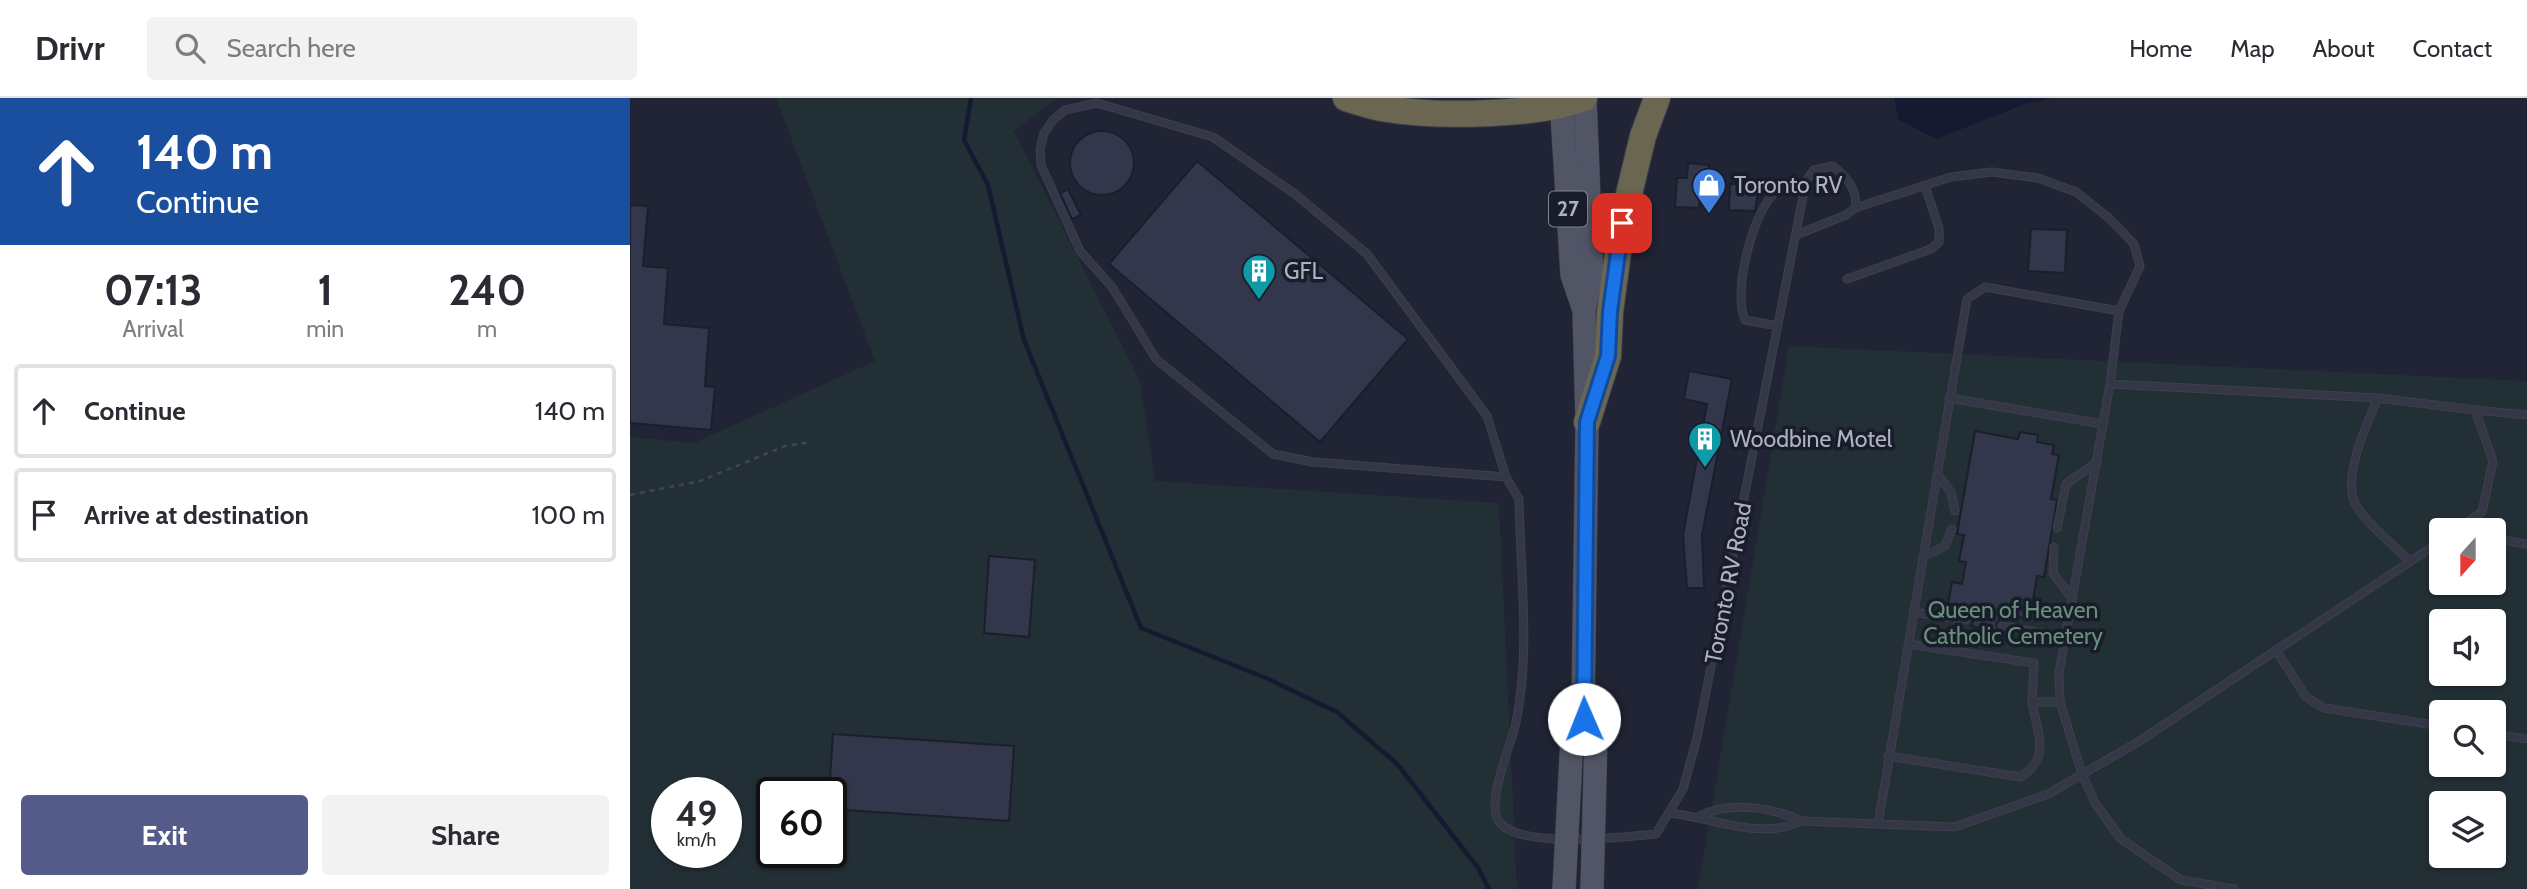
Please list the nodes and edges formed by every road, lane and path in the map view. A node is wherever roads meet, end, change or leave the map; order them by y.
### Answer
1 (1346, 98) edge
2 (1657, 98) edge
3 (1573, 100) edge
4 (1925, 186) junction
5 (1805, 187) junction
6 (1855, 208) junction
7 (1796, 235) junction
8 (1847, 279) dead end
9 (2119, 311) junction
10 (1778, 326) junction
11 (2110, 384) junction
12 (1949, 398) junction
13 (2378, 398) junction
14 (2475, 410) junction
15 (2527, 415) edge
16 (1587, 422) junction
17 (2103, 424) junction
18 (811, 442) dead end
19 (2097, 462) junction
20 (1938, 475) junction
21 (1506, 477) junction
22 (630, 495) edge
23 (1955, 511) dead end
24 (2474, 518) edge
25 (2057, 528) dead end
26 (1952, 529) dead end
27 (2506, 541) edge
28 (2527, 544) edge
29 (2054, 547) dead end
30 (2429, 549) edge
31 (1923, 557) junction
32 (2410, 562) junction
33 (2072, 598) junction
34 (1913, 612) junction
35 (1966, 620) dead end
36 (2002, 626) dead end
37 (2065, 637) junction
38 (1908, 644) junction
39 (2276, 650) junction
40 (2032, 702) junction
41 (2060, 702) junction
42 (1584, 719) junction
43 (2429, 724) edge
44 (2506, 736) edge
45 (2527, 739) edge
46 (1888, 756) junction
47 (2082, 774) junction
48 (1669, 813) junction
49 (1700, 816) junction
50 (1801, 821) junction
51 (1878, 824) junction
52 (1593, 839) junction
53 (1566, 840) junction
54 (1564, 889) edge
55 (1592, 889) edge
56 (2234, 889) edge

1 - 3 highway
2 - 16 highway
3 - 16 main road, 27
4 - 6 lane
4 - 8 lane
4 - 9 lane
5 - 6 lane
5 - 7 lane, Toronto RV Road
5 - 10 lane
6 - 7 lane
7 - 10 lane, Toronto RV Road
9 - 11 lane
9 - 12 lane
10 - 48 lane, Toronto RV Road
11 - 13 lane
11 - 17 lane
12 - 17 lane
12 - 20 lane
13 - 14 lane
13 - 32 lane
14 - 15 lane
14 - 24 lane
16 - 42 main road, 27
17 - 19 lane
18 - 22 path
19 - 25 lane
19 - 33 lane
20 - 23 lane
20 - 31 lane
21 - 21 lane
21 - 53 lane, Toronto RV Road
26 - 31 lane
27 - 28 lane
29 - 33 lane
30 - 32 lane
31 - 34 lane
32 - 39 lane
33 - 37 lane
34 - 35 lane
34 - 38 lane
36 - 37 lane
37 - 41 lane
38 - 40 lane
38 - 46 lane
39 - 43 lane
39 - 47 lane
40 - 41 lane
40 - 46 lane
41 - 47 lane
42 - 52 main road, 27
42 - 53 main road, 27
44 - 45 lane
46 - 51 lane
47 - 51 lane
47 - 56 lane
48 - 49 lane
48 - 52 lane, Toronto RV Road
49 - 50 lane
49 - 50 lane
50 - 51 lane
52 - 53 lane, Toronto RV Road
52 - 55 main road, 27
53 - 54 main road, 27

